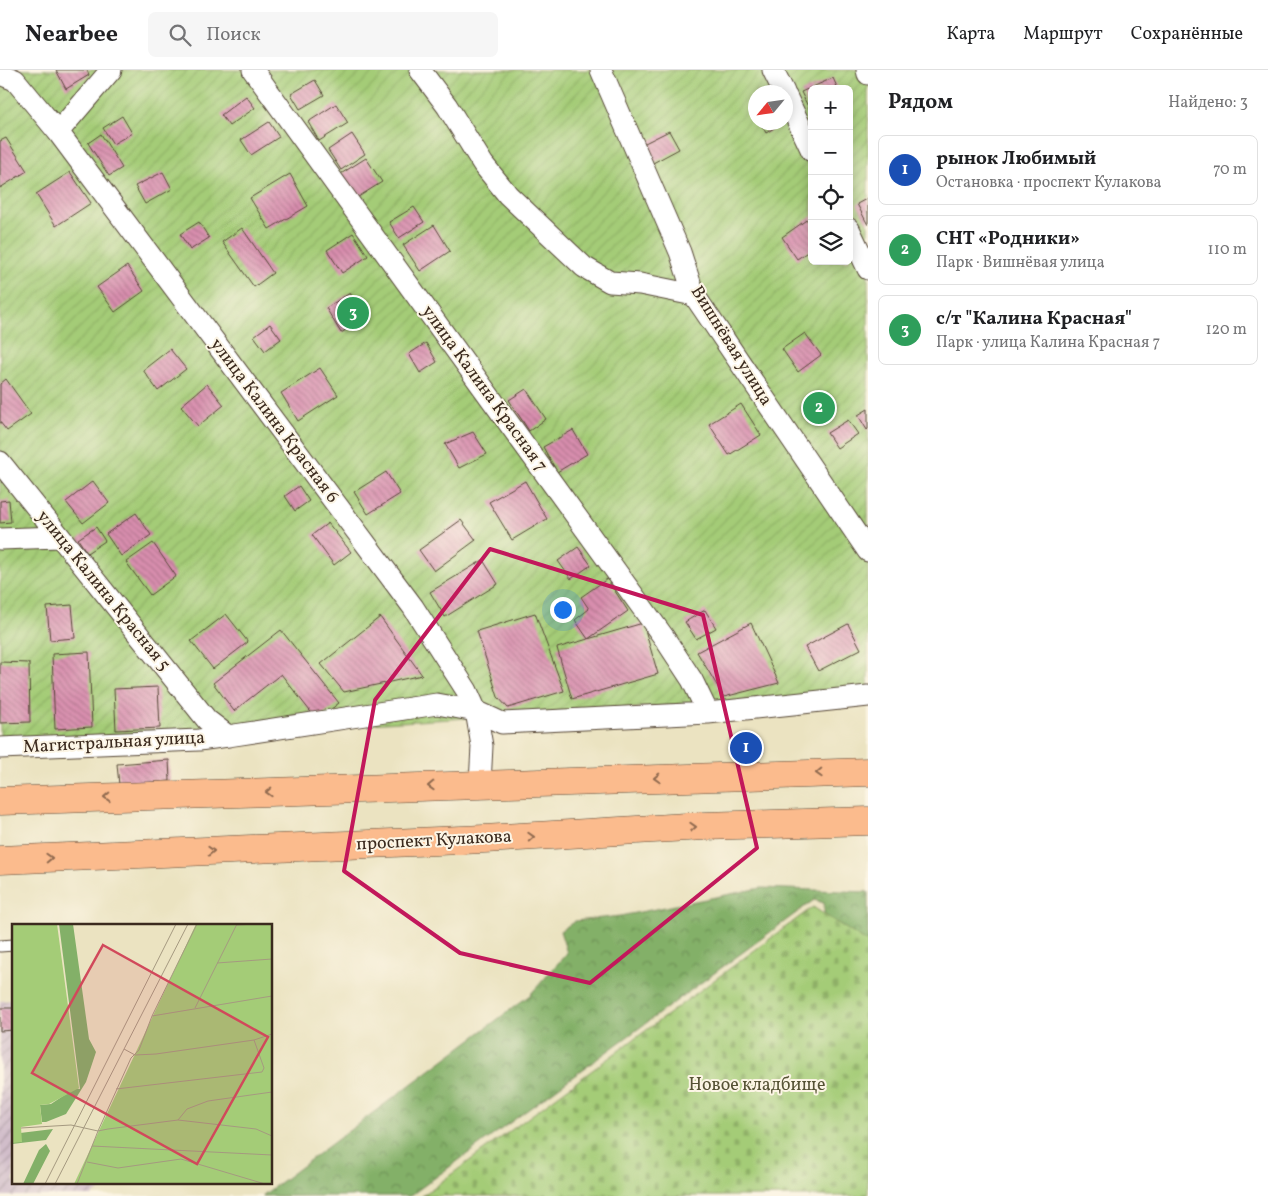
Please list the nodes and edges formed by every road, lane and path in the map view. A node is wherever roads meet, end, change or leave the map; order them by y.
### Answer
1 (111, 70) edge
2 (253, 70) edge
3 (420, 70) edge
4 (601, 70) edge
5 (773, 70) edge
6 (10, 75) edge
7 (780, 85) edge
8 (793, 111) edge
9 (58, 132) junction
10 (808, 143) edge
11 (853, 237) edge
12 (868, 269) edge
13 (694, 295) junction
14 (0, 462) edge
15 (59, 537) junction
16 (0, 539) edge
17 (868, 551) edge
18 (868, 696) edge
19 (476, 711) junction
20 (708, 713) junction
21 (228, 736) junction
22 (0, 748) edge
23 (868, 772) edge
24 (480, 784) junction
25 (0, 801) edge
26 (868, 821) edge
27 (0, 860) edge

1 - 9 street
2 - 20 street, улица Калина Красная 7
3 - 13 street
4 - 13 street, Вишнёвая улица
5 - 7 street
6 - 9 street, улица Калина Красная 6
8 - 10 street
9 - 19 street, улица Калина Красная 6
11 - 12 street
13 - 17 street, Вишнёвая улица
14 - 15 street, улица Калина Красная 5
15 - 16 street
15 - 21 street, улица Калина Красная 5
18 - 20 street, Магистральная улица
19 - 20 street, Магистральная улица
19 - 21 street, Магистральная улица
19 - 24 street, улица Калина Красная 6
21 - 22 street, Магистральная улица
23 -> 24 main road
24 -> 25 main road
27 -> 26 main road, проспект Кулакова

